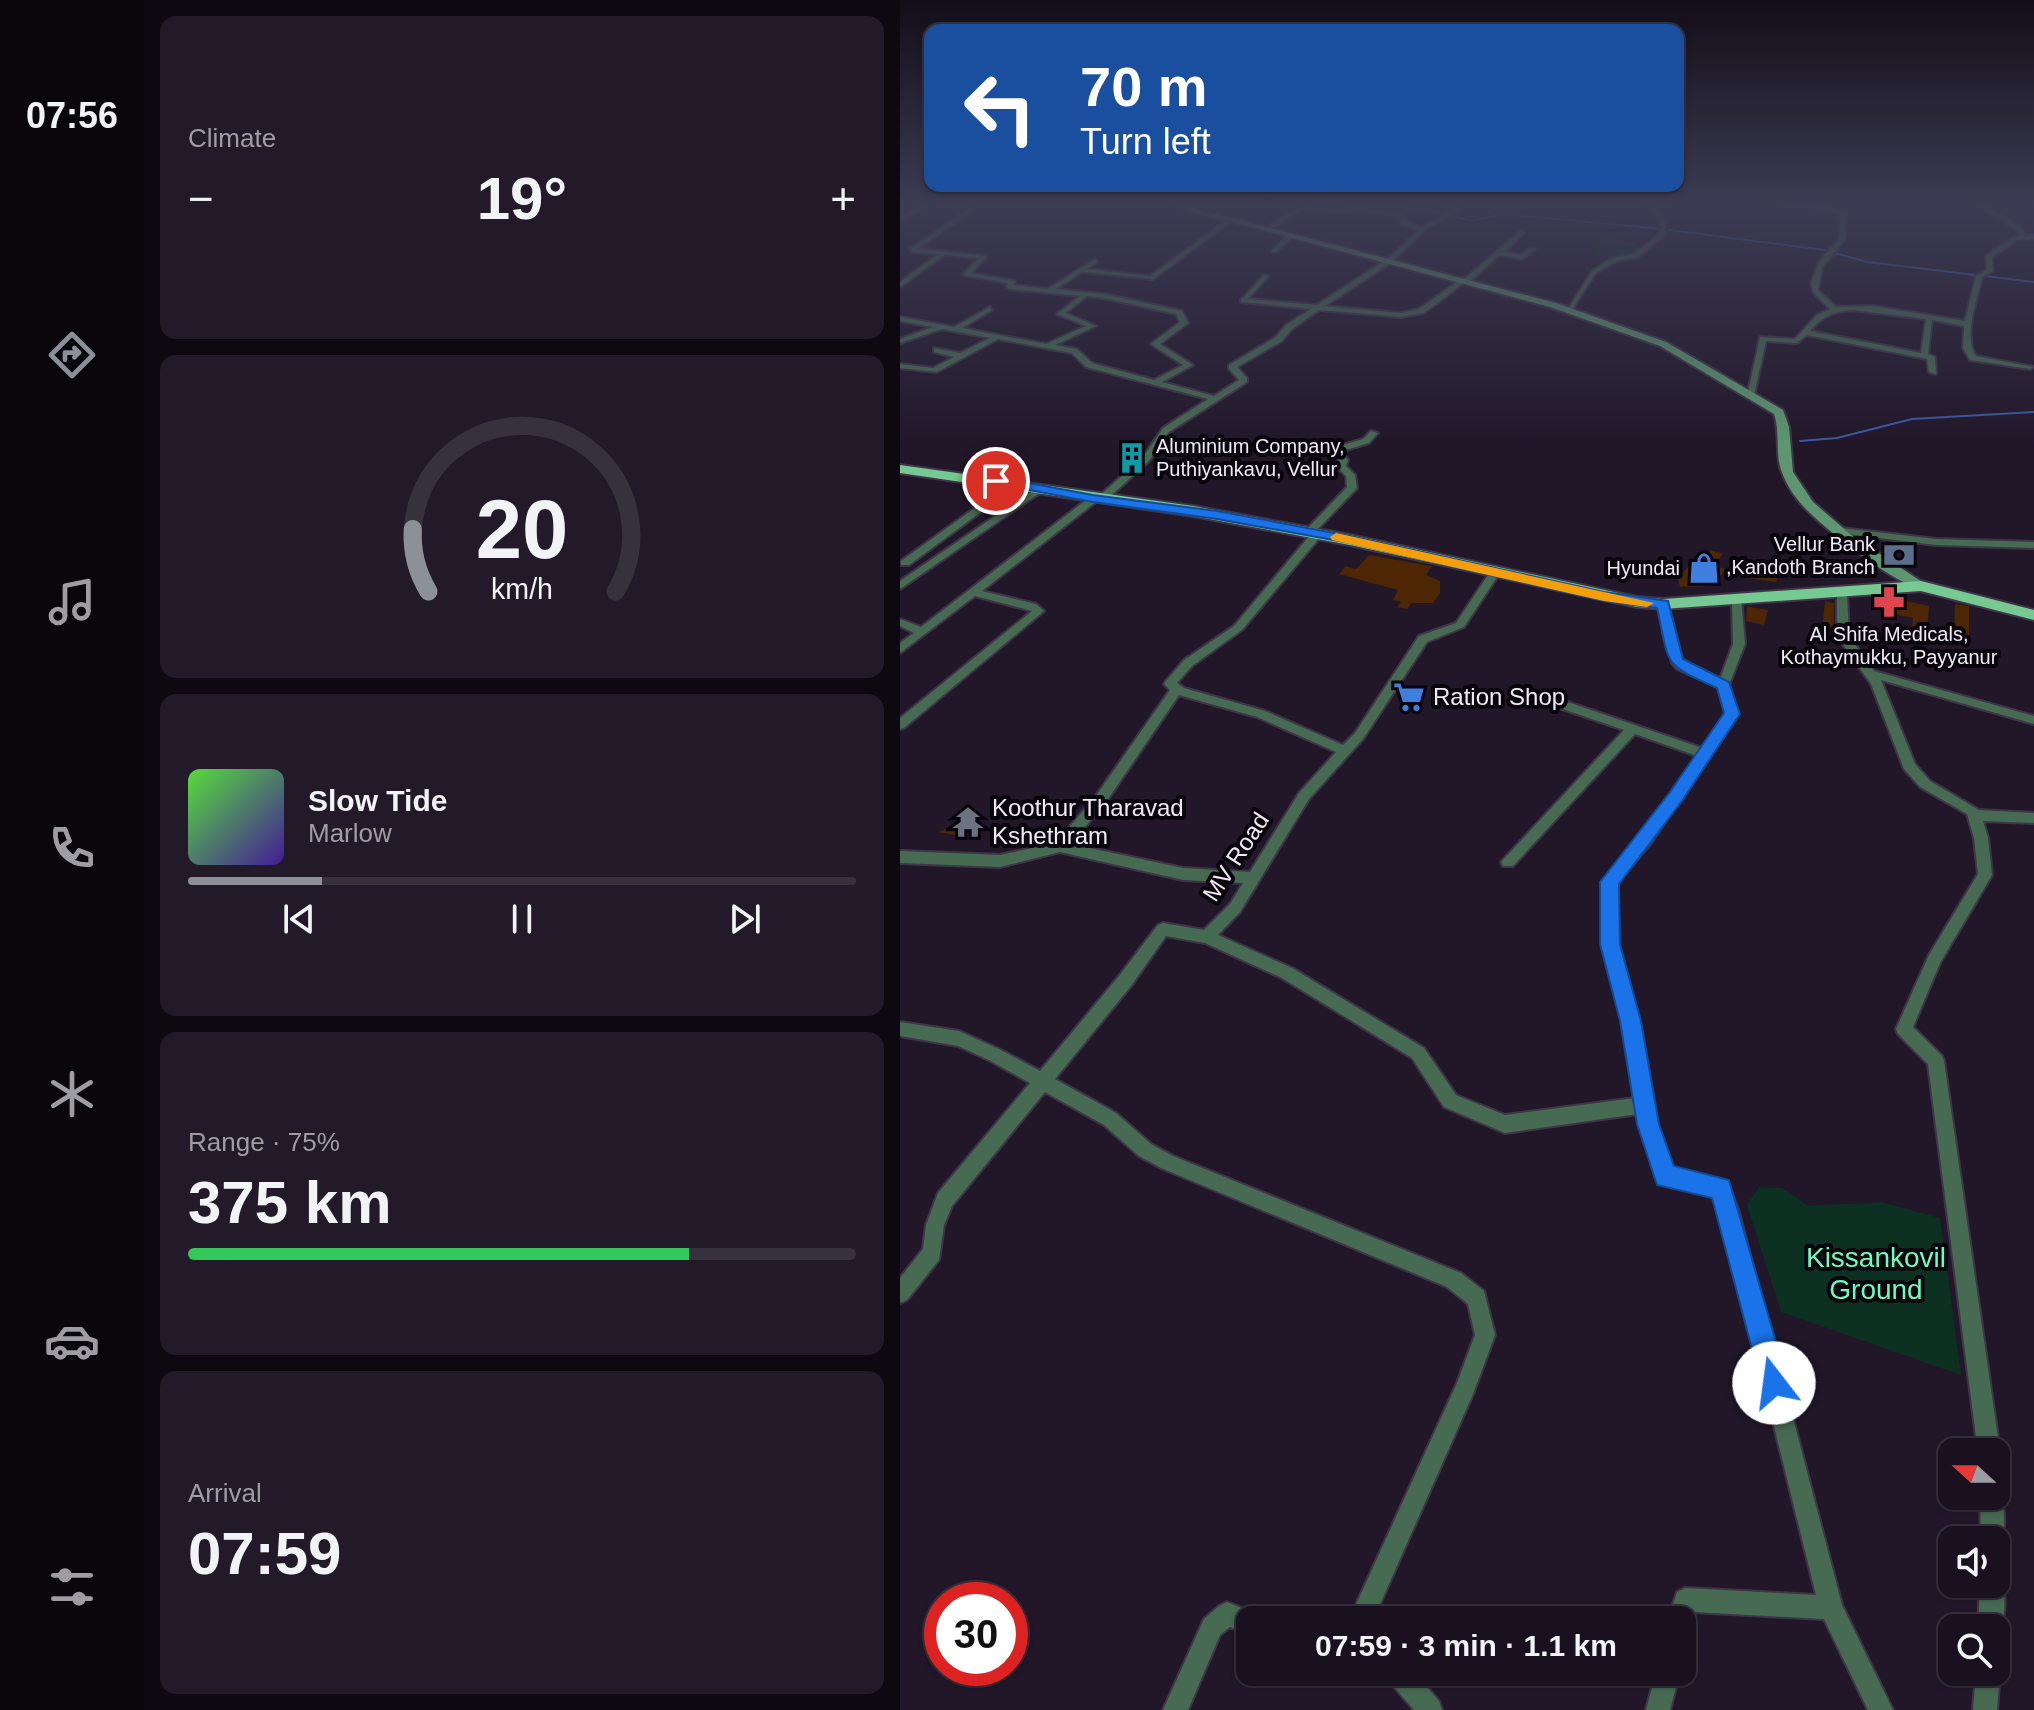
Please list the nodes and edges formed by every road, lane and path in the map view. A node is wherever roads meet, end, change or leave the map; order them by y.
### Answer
1 (1011, 285) edge
2 (1058, 285) edge
3 (1258, 285) edge
4 (1353, 285) edge
5 (1457, 285) edge
6 (1485, 285) edge
7 (1586, 285) edge
8 (1814, 285) edge
9 (1981, 285) edge
10 (1048, 292) junction
11 (1085, 295) junction
12 (990, 309) dead end
13 (1317, 309) junction
14 (1834, 309) junction
15 (1569, 310) junction
16 (900, 319) edge
17 (1929, 319) junction
18 (1968, 324) junction
19 (944, 326) junction
20 (955, 329) junction
21 (1805, 332) junction
22 (998, 336) junction
23 (900, 341) edge
24 (1049, 346) junction
25 (937, 350) dead end
26 (1924, 355) junction
27 (961, 356) junction
28 (2005, 365) junction
29 (900, 366) edge
30 (2030, 367) dead end
31 (1933, 372) dead end
32 (2003, 376) dead end
33 (1154, 383) junction
34 (1750, 395) junction
35 (1216, 399) junction
36 (1374, 433) dead end
37 (900, 469) edge
38 (1014, 484) junction
39 (1042, 488) junction
40 (1097, 499) junction
41 (1841, 531) junction
42 (1313, 533) junction
43 (2034, 545) edge
44 (905, 563) dead end
45 (1496, 571) junction
46 (900, 586) edge
47 (1921, 586) junction
48 (973, 592) junction
49 (1842, 593) junction
50 (1737, 600) junction
51 (1663, 604) junction
52 (2034, 615) edge
53 (900, 622) edge
54 (922, 632) junction
55 (900, 649) edge
56 (1869, 673) junction
57 (1723, 685) junction
58 (1176, 690) junction
59 (1549, 700) dead end
60 (2034, 720) edge
61 (900, 725) edge
62 (1632, 729) junction
63 (1345, 751) junction
64 (1706, 754) junction
65 (1974, 815) junction
66 (2034, 818) edge
67 (1060, 847) junction
68 (900, 857) edge
69 (1508, 862) dead end
70 (1253, 878) junction
71 (1207, 937) junction
72 (900, 1029) edge
73 (1045, 1081) junction
74 (1645, 1105) junction
75 (900, 1293) edge
76 (1987, 1438) edge
77 (1367, 1606) edge
78 (1684, 1606) edge
79 (1831, 1608) junction
80 (1236, 1618) edge
81 (1410, 1686) edge
82 (1664, 1686) edge
83 (1987, 1686) edge
84 (1175, 1710) edge
85 (1430, 1710) edge
86 (1658, 1710) edge
87 (1881, 1710) edge
88 (1985, 1710) edge

1 - 10 street
2 - 10 street
3 - 13 street
4 - 13 street
5 - 13 street
6 - 15 main road
7 - 15 street
8 - 14 street
9 - 18 street
10 - 11 street
11 - 24 street
11 - 33 street
12 - 20 street
13 - 35 street
14 - 17 street
14 - 21 street
15 - 34 main road
16 - 19 street
17 - 18 street
17 - 26 street
18 - 28 street
19 - 20 street
19 - 23 street
20 - 22 street
21 - 26 street
21 - 34 street
22 - 24 street
22 - 27 street
24 - 33 street
25 - 27 street
26 - 31 street
27 - 29 street
28 - 30 street
28 - 32 street
33 - 35 street
34 - 41 main road
35 - 40 street
36 - 42 street
37 - 38 highway
38 - 39 highway
38 - 44 street
39 - 40 highway
39 - 46 street
40 - 42 highway
40 - 48 street
41 - 43 street
41 - 47 main road
42 - 45 highway
42 - 58 street
45 - 51 highway
45 - 63 street, MV Road
47 - 49 highway
47 - 52 highway
48 - 54 street
48 - 61 street
49 - 50 highway
49 - 56 street
50 - 51 highway
50 - 57 street
51 - 57 street
53 - 54 street
54 - 55 street
56 - 60 street
56 - 65 street
57 - 64 street
58 - 63 street
58 - 67 street
59 - 62 street
62 - 64 street
62 - 69 street
63 - 70 street, MV Road
64 - 74 street
65 - 66 street
65 - 76 street
67 - 68 street
67 - 70 street
70 - 71 street, MV Road
71 - 73 street, MV Road
71 - 74 street
72 - 73 street
73 - 75 street, MV Road
73 - 77 street
74 - 79 street
78 - 79 street
79 - 87 street
80 - 84 street
81 - 85 street
82 - 86 street
83 - 88 street

